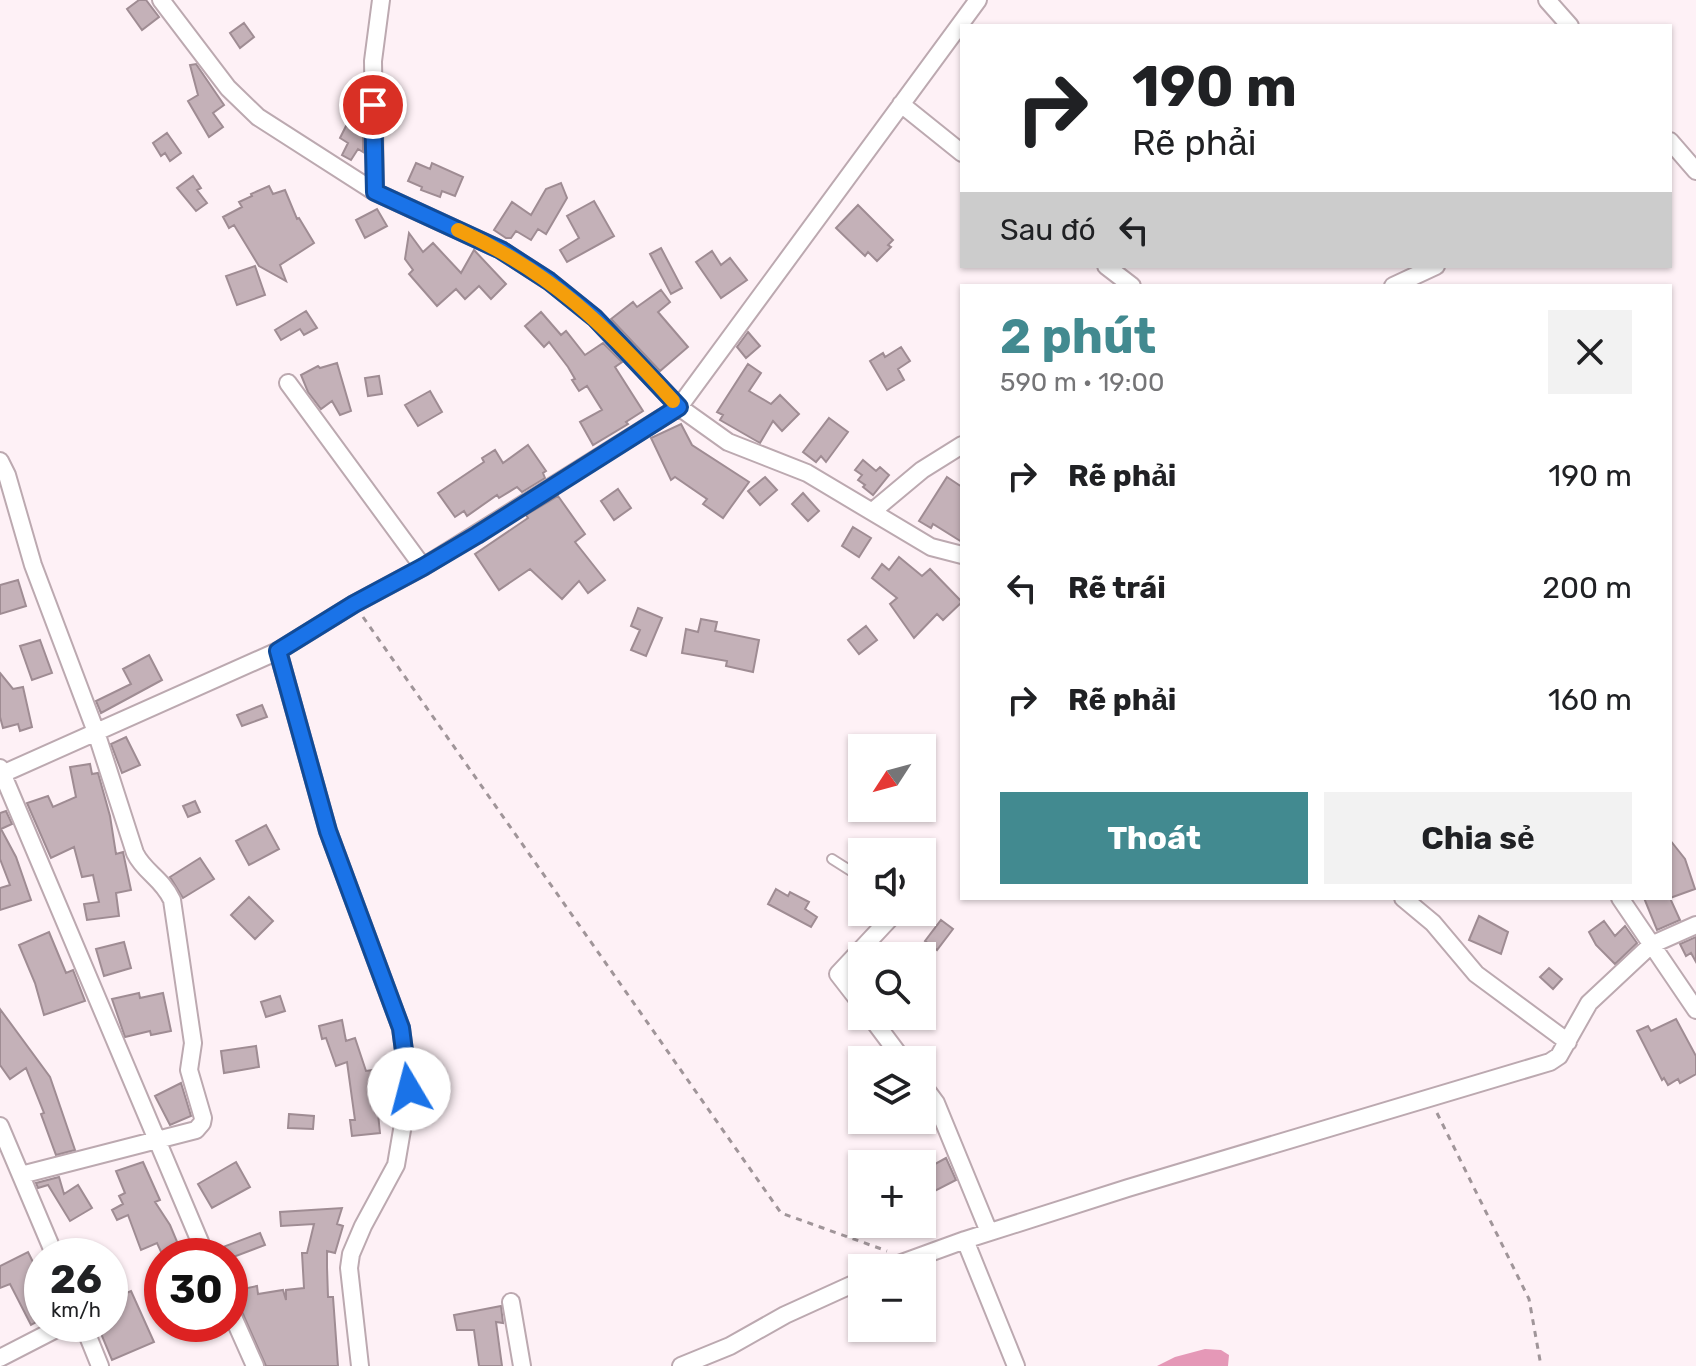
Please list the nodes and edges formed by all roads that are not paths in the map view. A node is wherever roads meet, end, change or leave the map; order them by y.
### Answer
1 (161, 0) edge
2 (381, 0) edge
3 (978, 0) edge
4 (1547, 0) edge
5 (960, 24) edge
6 (960, 24) edge
7 (1568, 24) edge
8 (901, 104) junction
9 (960, 151) edge
10 (1673, 151) edge
11 (1696, 171) edge
12 (375, 192) junction
13 (1109, 268) edge
14 (1432, 268) edge
15 (1129, 284) edge
16 (1397, 284) edge
17 (288, 383) dead end
18 (679, 407) junction
19 (960, 446) edge
20 (0, 461) edge
21 (873, 511) junction
22 (960, 554) edge
23 (423, 567) junction
24 (278, 651) junction
25 (96, 732) junction
26 (1, 772) edge
27 (832, 859) dead end
28 (848, 869) edge
29 (1405, 900) edge
30 (1621, 900) edge
31 (1696, 925) edge
32 (883, 926) edge
33 (868, 942) edge
34 (1651, 945) junction
35 (848, 963) edge
36 (848, 987) edge
37 (1696, 1010) edge
38 (1568, 1042) junction
39 (936, 1103) edge
40 (0, 1126) edge
41 (156, 1142) junction
42 (6, 1159) edge
43 (21, 1175) junction
44 (989, 1232) junction
45 (47, 1238) edge
46 (198, 1238) edge
47 (965, 1240) junction
48 (921, 1254) edge
49 (848, 1286) edge
50 (511, 1302) dead end
51 (31, 1342) edge
52 (90, 1342) edge
53 (244, 1342) edge
54 (0, 1358) edge
55 (100, 1366) edge
56 (255, 1366) edge
57 (360, 1366) edge
58 (522, 1366) edge
59 (681, 1366) edge
60 (1016, 1366) edge

1 - 12 street
2 - 12 street
3 - 5 street
4 - 7 street
6 - 8 street
8 - 9 street
8 - 18 street
10 - 11 street
12 - 18 street
13 - 15 street
14 - 16 street
17 - 23 street
18 - 21 street
18 - 23 street
19 - 21 street
20 - 25 street
21 - 22 street
23 - 24 street
24 - 25 street
24 - 57 street
25 - 26 street
25 - 41 street
26 - 41 street
27 - 28 lane
29 - 38 street
30 - 34 street
31 - 34 street
32 - 33 street
34 - 37 street
34 - 38 street
35 - 36 street
38 - 44 street
39 - 44 street
40 - 42 street
41 - 43 street
41 - 46 street
42 - 43 street
43 - 45 street
44 - 47 street
47 - 48 street
47 - 60 street
49 - 59 street
50 - 58 street
51 - 54 street
52 - 55 street
53 - 56 street

